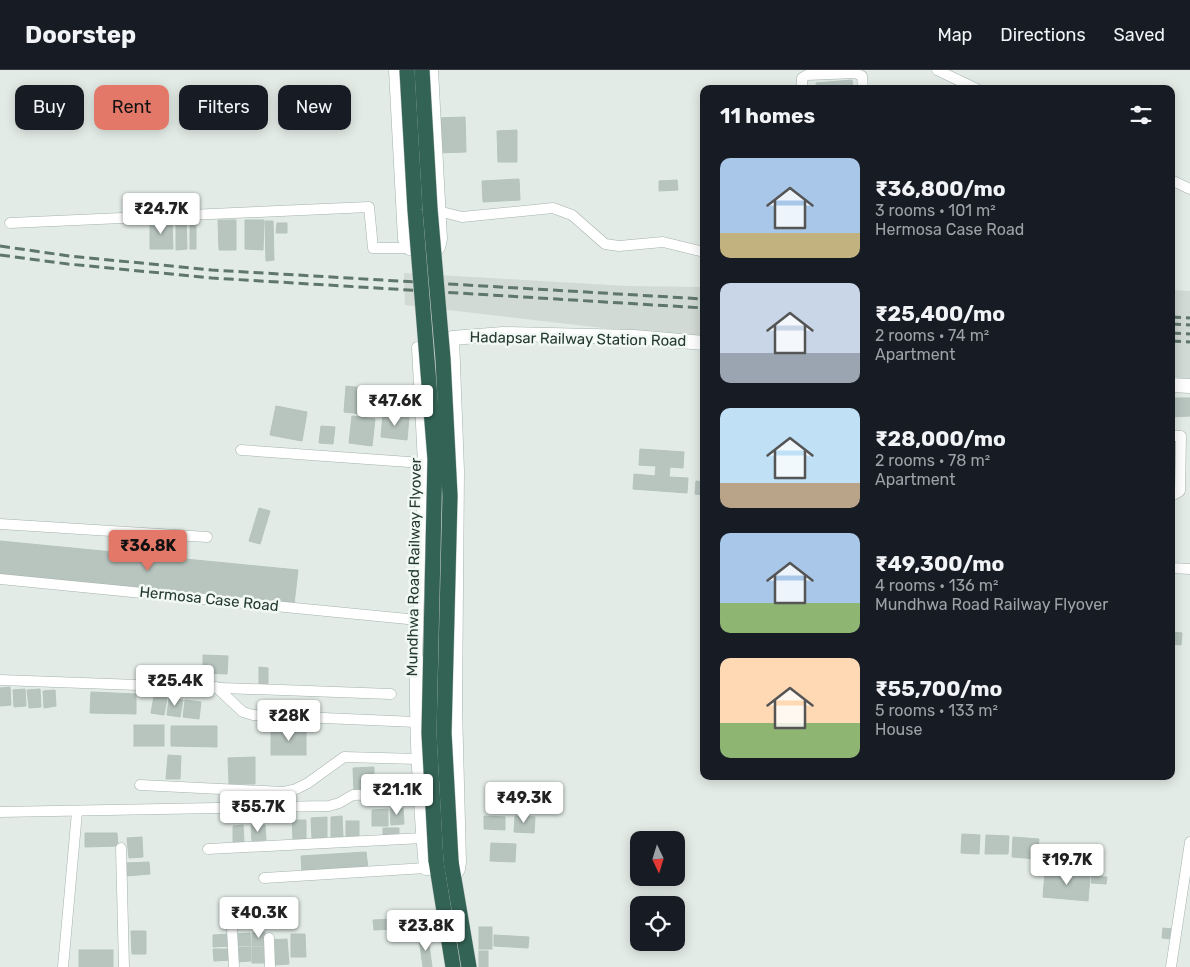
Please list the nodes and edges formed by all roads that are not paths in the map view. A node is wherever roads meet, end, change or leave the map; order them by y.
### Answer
1 (396, 70) edge
2 (407, 70) edge
3 (422, 70) edge
4 (431, 70) edge
5 (937, 70) edge
6 (802, 85) edge
7 (863, 85) edge
8 (969, 85) edge
9 (1175, 182) edge
10 (1190, 189) edge
11 (438, 211) junction
12 (10, 223) dead end
13 (410, 248) junction
14 (700, 251) edge
15 (700, 343) edge
16 (417, 347) dead end
17 (1175, 385) edge
18 (1190, 386) edge
19 (1175, 436) edge
20 (241, 450) dead end
21 (423, 463) junction
22 (1175, 494) edge
23 (0, 524) edge
24 (208, 537) dead end
25 (1175, 568) edge
26 (1190, 569) edge
27 (0, 579) edge
28 (418, 620) junction
29 (417, 663) junction
30 (455, 664) junction
31 (0, 680) edge
32 (216, 687) junction
33 (391, 694) dead end
34 (416, 722) junction
35 (418, 759) junction
36 (140, 785) dead end
37 (420, 793) junction
38 (0, 812) edge
39 (77, 812) junction
40 (423, 838) junction
41 (1190, 842) edge
42 (121, 848) dead end
43 (208, 849) dead end
44 (437, 864) junction
45 (453, 877) junction
46 (264, 878) dead end
47 (232, 929) dead end
48 (269, 938) dead end
49 (63, 967) edge
50 (124, 967) edge
51 (234, 967) edge
52 (270, 967) edge
53 (454, 967) edge
54 (469, 967) edge
55 (1170, 967) edge

1 - 13 street
2 - 44 highway, Mundhwa Road Railway Flyover, bridge
3 - 44 highway, Mundhwa Road Railway Flyover, bridge
4 - 11 street
5 - 8 street
6 - 7 street
9 - 10 street
11 - 13 street
11 - 14 street
12 - 13 street
15 - 30 street, Hadapsar Railway Station Road
16 - 21 street
17 - 18 street
19 - 22 street
20 - 21 street
21 - 28 street
23 - 24 street
25 - 26 street
27 - 28 street, Hermosa Case Road
28 - 29 street
29 - 30 street
29 - 34 street
30 - 45 street
31 - 32 street
32 - 33 street
32 - 34 street
34 - 35 street
35 - 36 street
35 - 37 street
37 - 39 street
37 - 40 street
38 - 39 street
39 - 49 street
40 - 43 street
40 - 44 street
41 - 55 street
42 - 50 street
44 - 45 highway, Mundhwa Road Railway Flyover
44 - 46 street
44 - 53 highway, Mundhwa Road Railway Flyover
45 - 54 highway, Mundhwa Road Railway Flyover
47 - 51 street
48 - 52 street

